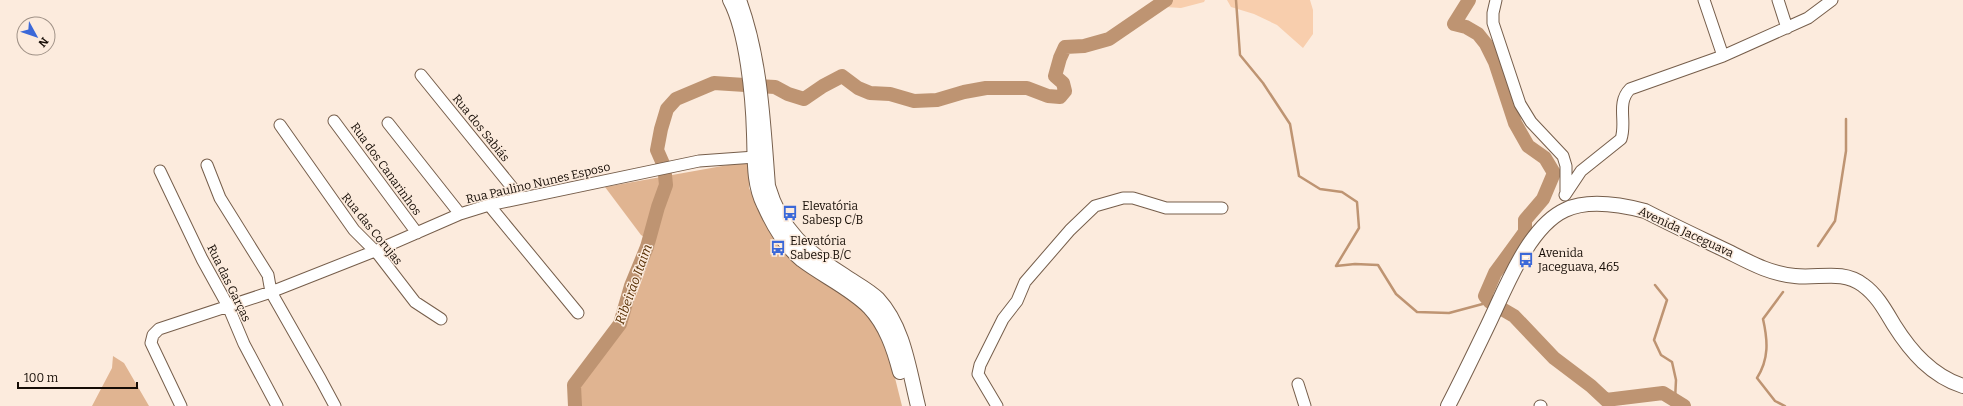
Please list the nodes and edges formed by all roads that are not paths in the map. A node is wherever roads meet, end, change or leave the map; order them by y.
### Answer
1 (1496, 0) edge
2 (1704, 0) edge
3 (1778, 0) edge
4 (1832, 0) edge
5 (734, 1) edge
6 (1787, 28) junction
7 (1722, 56) junction
8 (421, 75) dead end
9 (759, 102) junction
10 (334, 121) dead end
11 (388, 123) dead end
12 (280, 125) dead end
13 (755, 157) junction
14 (207, 165) dead end
15 (160, 171) dead end
16 (768, 186) junction
17 (1566, 195) junction
18 (520, 198) junction
19 (489, 205) junction
20 (1222, 208) dead end
21 (1565, 210) junction
22 (460, 214) junction
23 (417, 233) junction
24 (375, 251) junction
25 (271, 292) junction
26 (228, 306) junction
27 (578, 312) dead end
28 (441, 319) dead end
29 (1298, 384) dead end
30 (1963, 386) edge
31 (181, 406) edge
32 (277, 406) edge
33 (335, 406) edge
34 (909, 406) edge
35 (918, 406) edge
36 (998, 406) edge
37 (1305, 406) edge
38 (1448, 406) edge

1 - 17 street
2 - 7 street
3 - 6 street
4 - 6 street
5 - 9 main road
6 - 7 street
7 - 17 street
8 - 18 street, Rua dos Sabiás
9 - 13 main road
9 - 16 main road
10 - 23 street, Rua dos Canarinhos
11 - 22 street
12 - 24 street, Rua das Corujas
13 - 16 main road
13 - 18 street, Rua Paulino Nunes Esposo
13 - 34 main road
14 - 25 street
15 - 26 street, Rua das Garças
16 - 35 main road
17 - 21 street
18 - 19 street, Rua Paulino Nunes Esposo
19 - 22 street, Rua Paulino Nunes Esposo
19 - 27 street
20 - 36 street
21 - 30 main road, Avenida Jaceguava
21 - 38 main road, Avenida Jaceguava
22 - 23 street, Rua Paulino Nunes Esposo
23 - 24 street, Rua Paulino Nunes Esposo
24 - 25 street, Rua Paulino Nunes Esposo
24 - 28 street, Rua das Corujas
25 - 26 street, Rua Paulino Nunes Esposo
25 - 33 street
26 - 31 street, Rua Paulino Nunes Esposo
26 - 32 street, Rua das Garças
29 - 37 street

